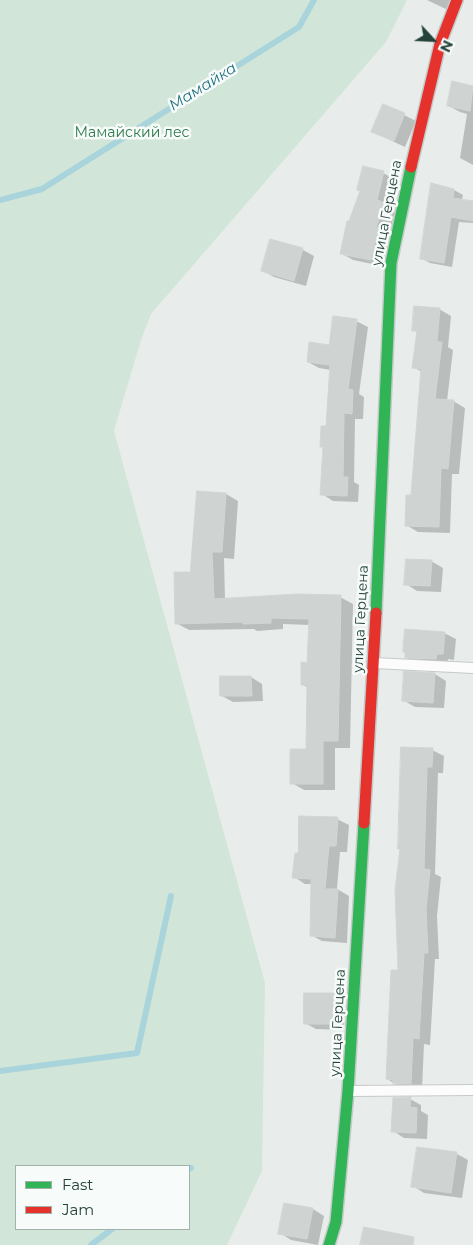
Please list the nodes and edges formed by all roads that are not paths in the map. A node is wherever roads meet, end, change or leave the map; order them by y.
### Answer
1 (457, 0) edge
2 (374, 663) junction
3 (473, 668) edge
4 (473, 1090) edge
5 (348, 1091) junction
6 (329, 1245) edge

1 - 2 street, улица Герцена
2 - 3 lane
2 - 5 street, улица Герцена
4 - 5 lane
5 - 6 street, улица Герцена

